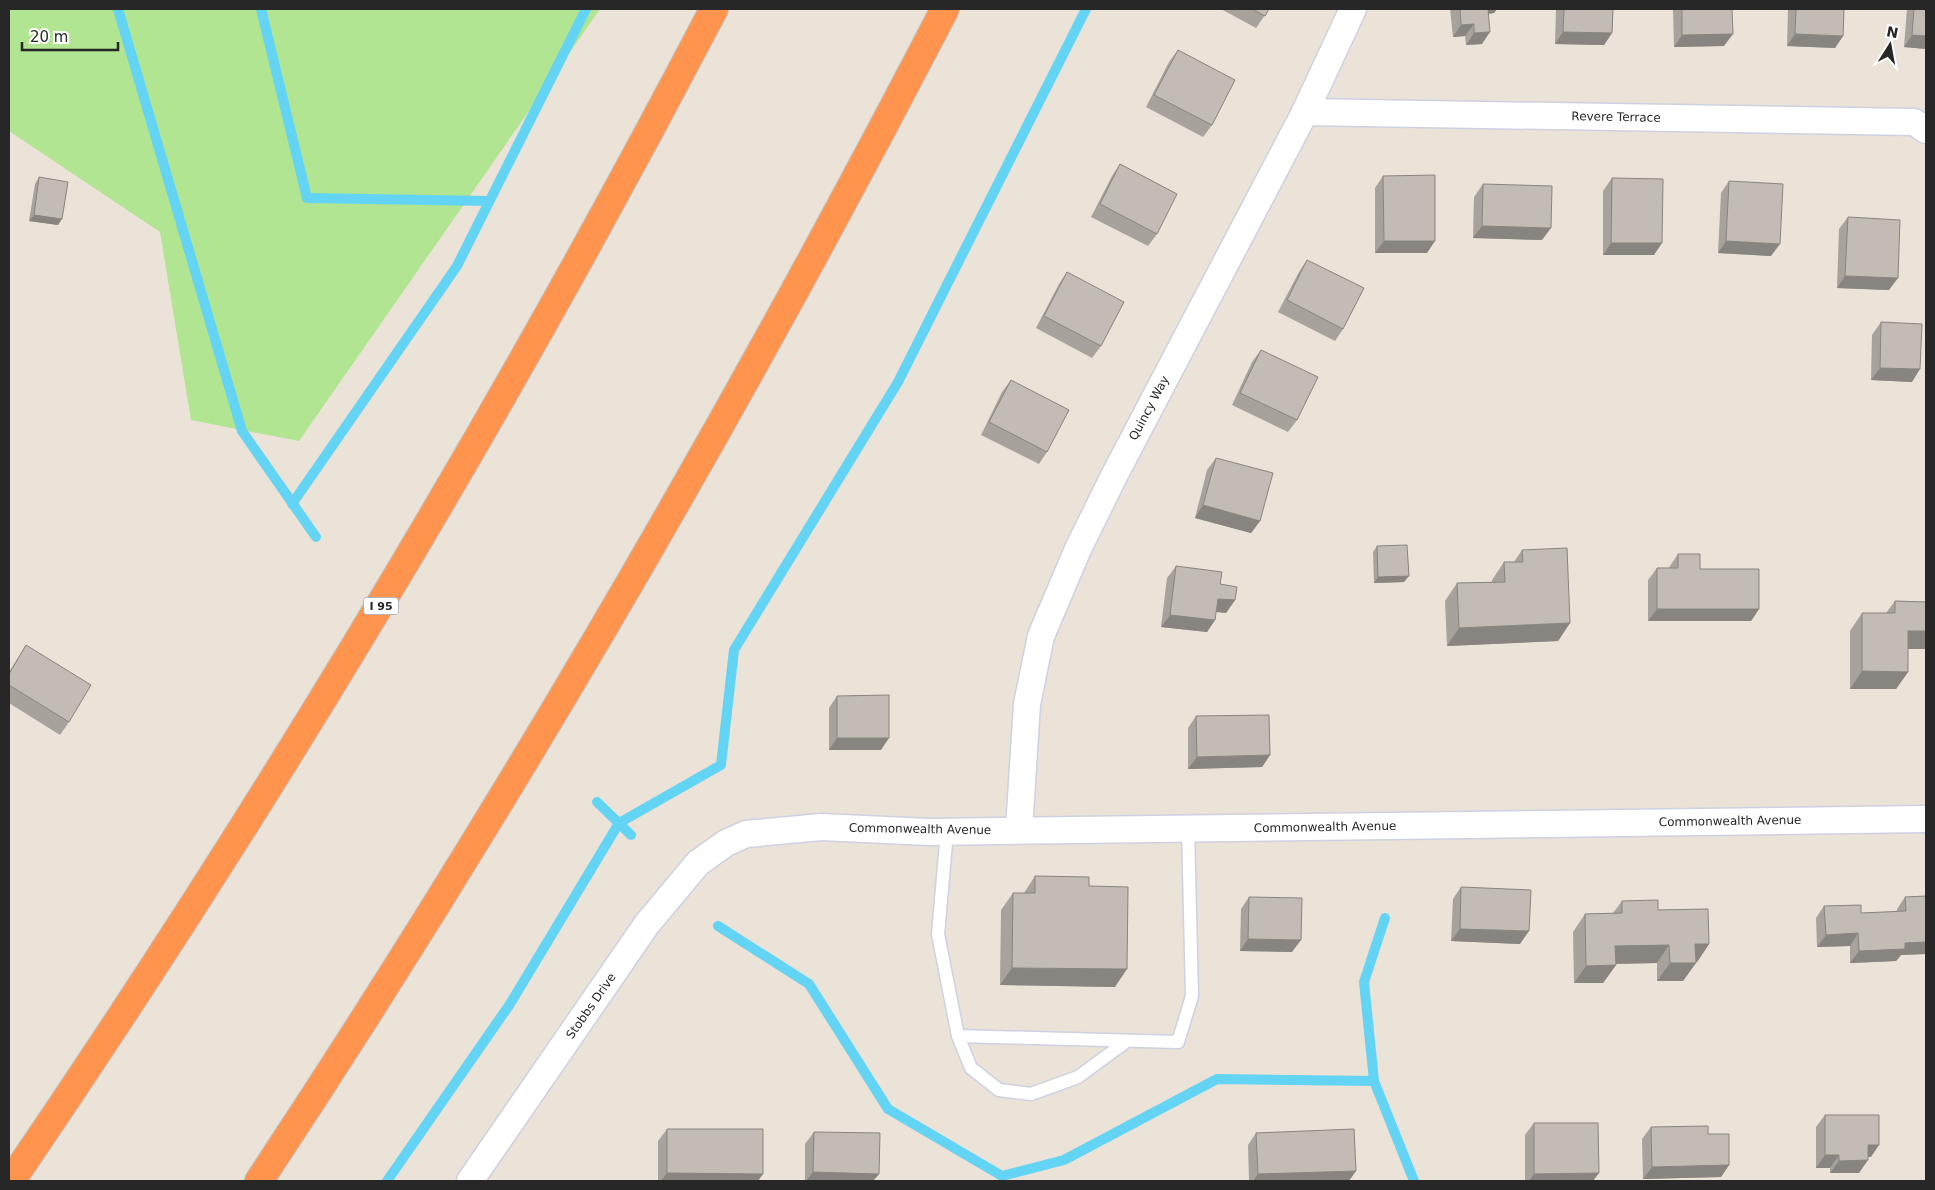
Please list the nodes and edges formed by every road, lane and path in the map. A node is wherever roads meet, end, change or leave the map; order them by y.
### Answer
1 (714, 9) edge
2 (945, 9) edge
3 (1353, 9) edge
4 (1305, 112) junction
5 (1926, 130) edge
6 (1926, 819) edge
7 (1188, 828) junction
8 (1019, 830) junction
9 (948, 832) junction
10 (726, 843) joint
11 (958, 1036) junction
12 (1127, 1041) junction
13 (11, 1181) edge
14 (259, 1181) edge
15 (470, 1181) edge

1 - 13 highway, I 95
2 - 14 highway
3 - 4 street, Quincy Way
4 - 5 street, Revere Terrace
4 - 8 street, Quincy Way
6 - 7 street, Commonwealth Avenue
7 - 8 street, Commonwealth Avenue
7 - 12 lane
8 - 9 street, Commonwealth Avenue
9 - 10 street, Commonwealth Avenue
9 - 11 lane
10 - 15 street, Stobbs Drive
11 - 12 lane
11 - 12 lane

